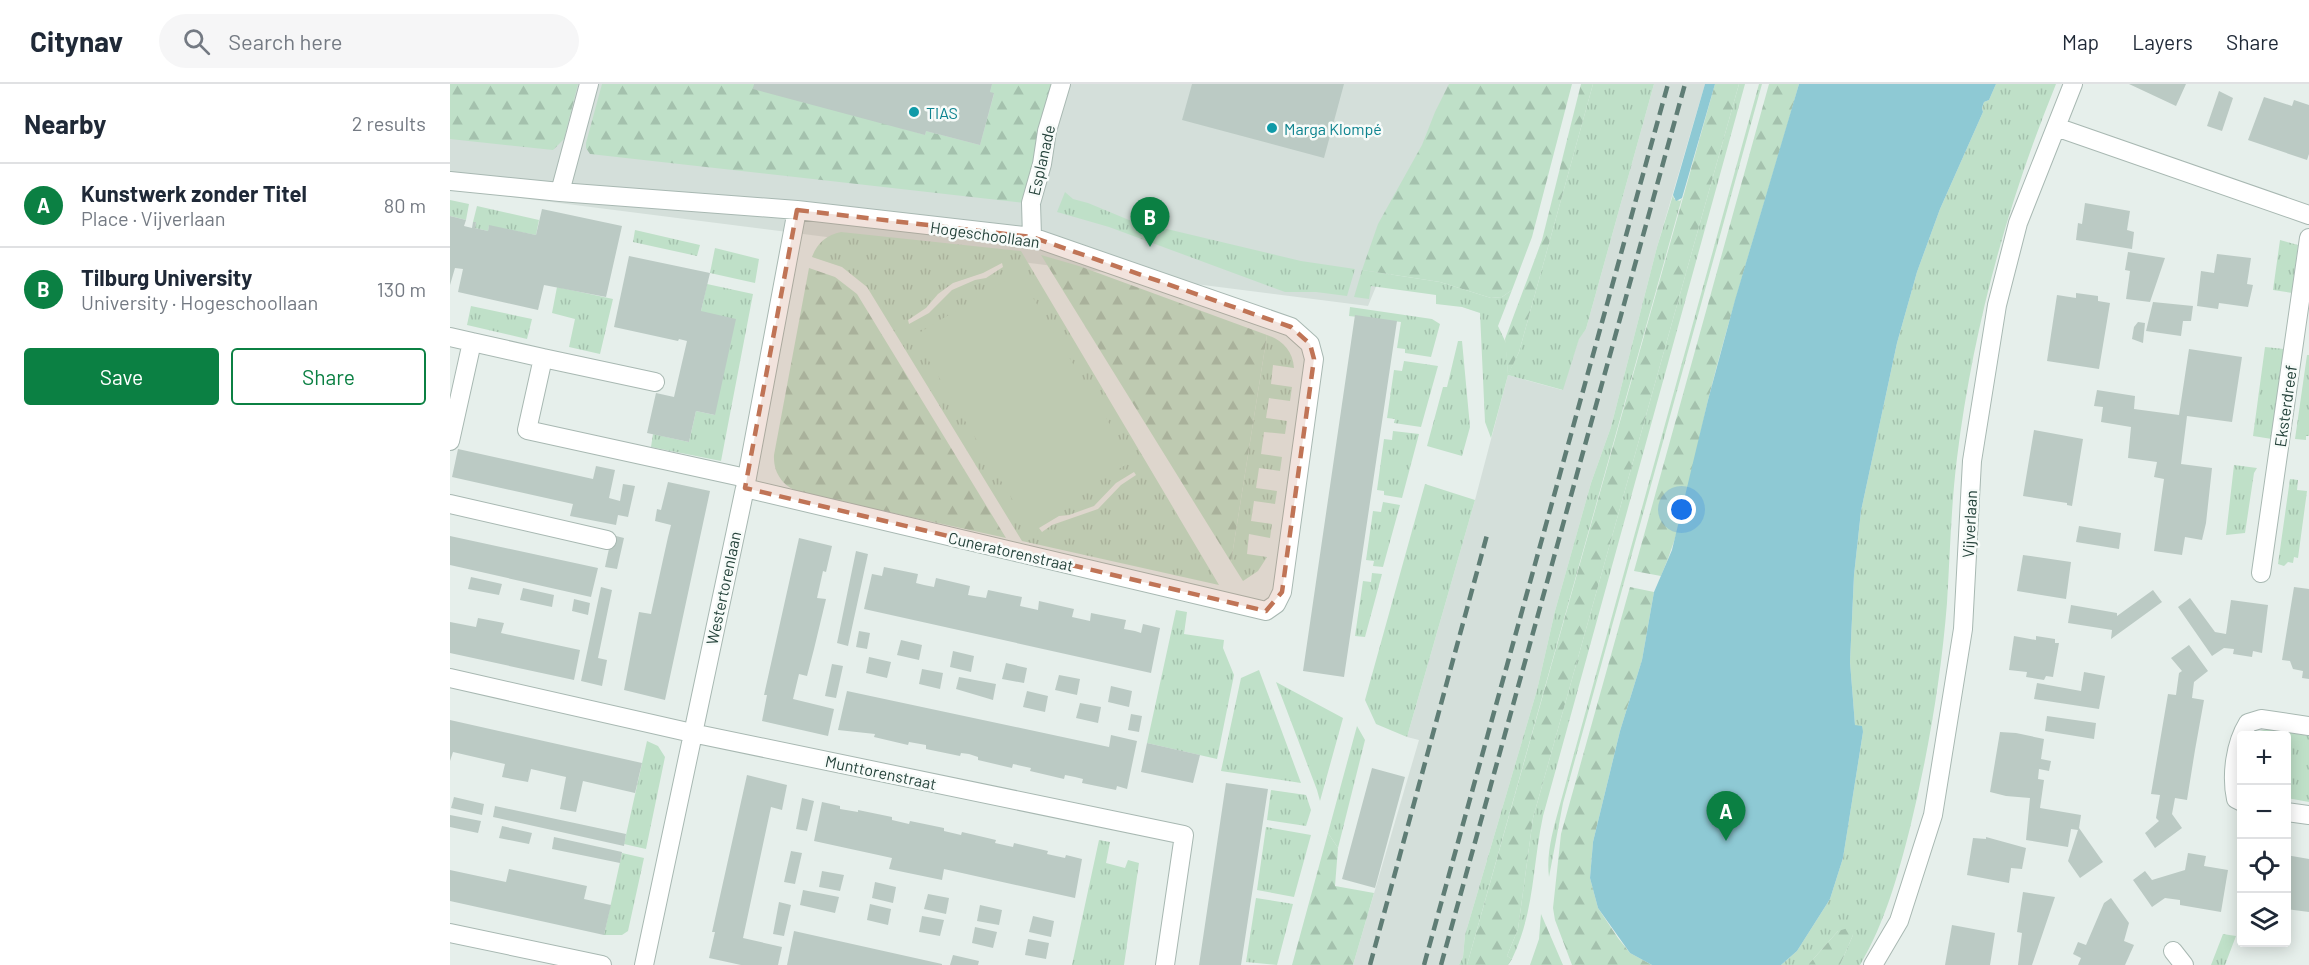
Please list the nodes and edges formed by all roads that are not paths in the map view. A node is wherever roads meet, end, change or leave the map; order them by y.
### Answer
1 (589, 84) edge
2 (1061, 84) edge
3 (2073, 84) edge
4 (2056, 126) junction
5 (450, 181) edge
6 (560, 192) junction
7 (797, 210) junction
8 (2309, 215) edge
9 (1032, 237) junction
10 (2309, 238) edge
11 (450, 337) edge
12 (472, 342) junction
13 (543, 358) junction
14 (655, 382) dead end
15 (453, 413) edge
16 (450, 441) edge
17 (746, 483) junction
18 (450, 504) edge
19 (607, 540) dead end
20 (2261, 573) dead end
21 (1276, 604) joint
22 (450, 678) edge
23 (2309, 726) edge
24 (692, 733) junction
25 (2237, 800) edge
26 (2291, 813) edge
27 (2309, 815) edge
28 (450, 933) edge
29 (602, 965) edge
30 (644, 965) edge
31 (1166, 965) edge
32 (1873, 965) edge

1 - 6 street
2 - 9 street, Esplanade
3 - 4 street, Vijverlaan
4 - 8 street
4 - 32 street, Vijverlaan
5 - 6 street, Hogeschoollaan
6 - 7 street, Hogeschoollaan
7 - 9 street, Hogeschoollaan
7 - 17 street, Westertorenlaan
9 - 21 street, Hogeschoollaan
10 - 20 street, Eksterdreef
11 - 12 street
12 - 13 street
12 - 15 street
13 - 14 street
13 - 17 street, Cuneratorenstraat
15 - 16 street
17 - 21 street, Cuneratorenstraat
17 - 24 street, Westertorenlaan
18 - 19 street
22 - 24 street, Munttorenstraat
23 - 25 street
24 - 30 street, Westertorenlaan
24 - 31 street, Munttorenstraat
26 - 27 street
28 - 29 street

